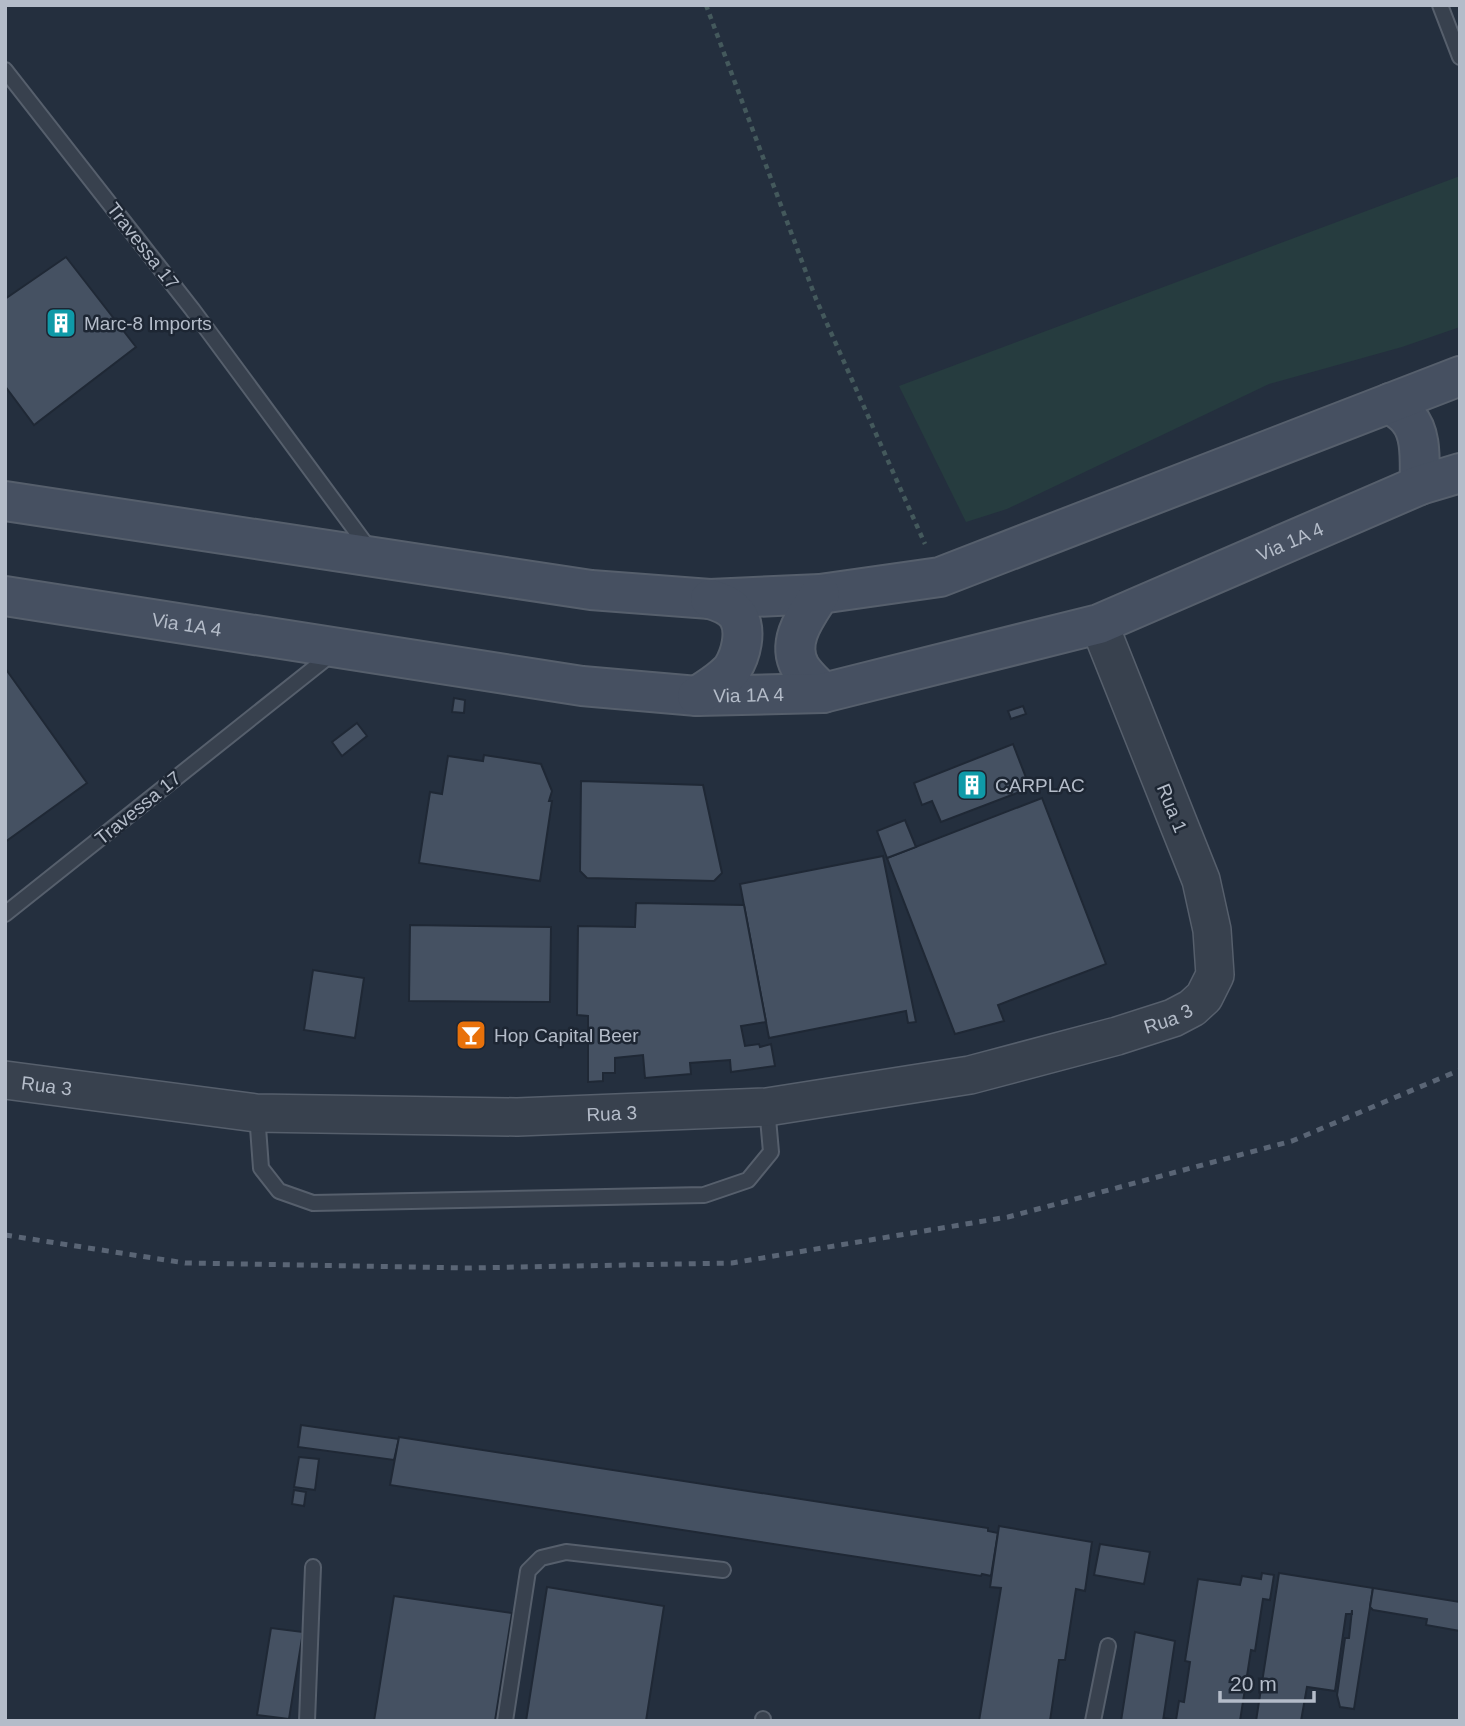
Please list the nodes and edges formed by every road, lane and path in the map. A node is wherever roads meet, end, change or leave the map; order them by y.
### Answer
1 (706, 5) edge
2 (1440, 5) edge
3 (1460, 57) edge
4 (5, 69) edge
5 (1460, 376) edge
6 (1390, 403) junction
7 (1460, 473) edge
8 (1420, 485) junction
9 (5, 502) edge
10 (377, 559) junction
11 (940, 577) junction
12 (820, 594) junction
13 (5, 596) edge
14 (710, 599) junction
15 (1098, 624) junction
16 (337, 649) junction
17 (823, 693) junction
18 (697, 696) junction
19 (5, 914) edge
20 (1204, 997) joint
21 (5, 1080) edge
22 (767, 1107) junction
23 (256, 1113) junction
24 (313, 1566) dead end
25 (723, 1570) dead end
26 (1108, 1646) dead end
27 (306, 1721) edge
28 (505, 1721) edge
29 (1094, 1721) edge

1 - 11 path
2 - 3 lane
4 - 10 lane, Travessa 17
5 - 6 main road
6 - 8 main road
6 - 11 main road
7 - 8 main road, Via 1A 4
8 - 15 main road, Via 1A 4
9 - 10 main road
10 - 14 main road
11 - 12 main road
12 - 14 main road
12 - 17 main road
13 - 16 main road, Via 1A 4
14 - 18 main road
15 - 17 main road, Via 1A 4
15 - 20 street, Rua 1
16 - 18 main road, Via 1A 4
16 - 19 lane, Travessa 17
17 - 18 main road, Via 1A 4
20 - 22 street, Rua 3
21 - 23 street, Rua 3
22 - 23 street, Rua 3
22 - 23 lane
24 - 27 lane
25 - 28 lane
26 - 29 lane

